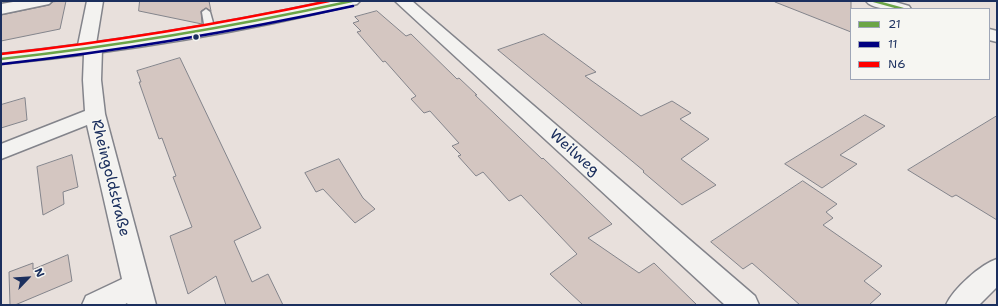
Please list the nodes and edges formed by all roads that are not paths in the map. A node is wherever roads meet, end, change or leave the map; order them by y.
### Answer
1 (44, 1) edge
2 (95, 1) edge
3 (352, 1) edge
4 (403, 1) edge
5 (874, 1) edge
6 (899, 8) edge
7 (1, 9) edge
8 (206, 12) dead end
9 (210, 30) junction
10 (89, 49) junction
11 (1, 59) edge
12 (95, 114) junction
13 (1, 152) edge
14 (997, 270) edge
15 (139, 295) edge
16 (96, 305) edge
17 (745, 305) edge
18 (960, 305) edge

1 - 7 street
2 - 10 street, Rheingoldstraße
3 - 9 street
4 - 17 street, Weilweg
5 - 6 street
8 - 9 lane
9 - 10 street
10 - 11 street
10 - 12 street, Rheingoldstraße
12 - 13 street
12 - 15 street, Rheingoldstraße
14 - 18 street
15 - 16 street

